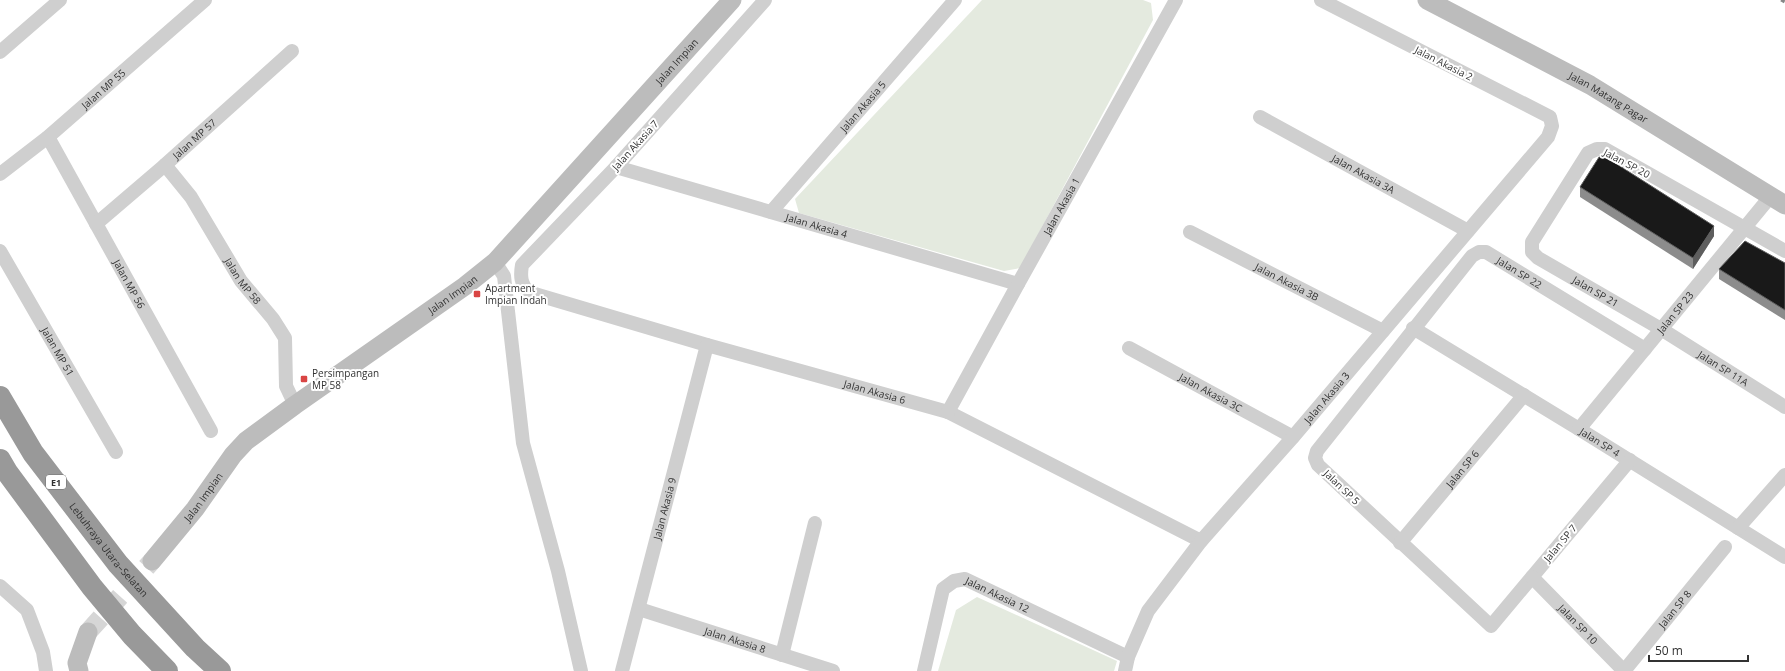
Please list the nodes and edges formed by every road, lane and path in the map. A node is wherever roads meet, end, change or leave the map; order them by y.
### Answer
1 (60, 0) edge
2 (205, 0) edge
3 (732, 0) edge
4 (765, 0) edge
5 (955, 0) edge
6 (1176, 0) edge
7 (1321, 0) edge
8 (1427, 0) edge
9 (292, 51) dead end
10 (0, 52) edge
11 (1260, 117) dead end
12 (1548, 136) joint
13 (48, 137) junction
14 (166, 165) junction
15 (616, 167) junction
16 (0, 174) edge
17 (1778, 201) edge
18 (771, 212) junction
19 (96, 224) junction
20 (1745, 228) junction
21 (1468, 231) junction
22 (1190, 232) dead end
23 (0, 251) edge
24 (1532, 252) joint
25 (1785, 252) edge
26 (495, 262) junction
27 (1018, 284) junction
28 (528, 292) joint
29 (1413, 328) junction
30 (1661, 329) junction
31 (1383, 331) junction
32 (707, 346) junction
33 (1129, 348) dead end
34 (1645, 349) junction
35 (1524, 395) junction
36 (0, 397) edge
37 (295, 405) junction
38 (1785, 407) edge
39 (948, 412) junction
40 (1579, 429) junction
41 (210, 431) dead end
42 (1293, 437) junction
43 (116, 452) dead end
44 (0, 460) edge
45 (1630, 460) junction
46 (1785, 475) edge
47 (815, 523) dead end
48 (1738, 528) junction
49 (1202, 541) junction
50 (1400, 543) junction
51 (1724, 547) dead end
52 (1785, 557) edge
53 (152, 561) tunnel mouth
54 (1532, 577) junction
55 (0, 586) edge
56 (639, 609) junction
57 (1491, 626) joint
58 (88, 632) tunnel mouth
59 (782, 655) junction
60 (1128, 657) junction
61 (46, 671) edge
62 (79, 671) edge
63 (167, 671) edge
64 (220, 671) edge
65 (581, 671) edge
66 (622, 671) edge
67 (833, 671) edge
68 (924, 671) edge
69 (1125, 671) edge
70 (1624, 671) edge

1 - 10 street
2 - 13 street, Jalan MP 55
3 - 26 street, Jalan Impian
4 - 15 street, Jalan Akasia 7
5 - 18 street, Jalan Akasia 5
6 - 27 street, Jalan Akasia 1
7 - 12 street, Jalan Akasia 2
8 - 17 street, Jalan Matang Pagar
9 - 14 street, Jalan MP 57
11 - 21 street, Jalan Akasia 3A
12 - 21 street, Jalan Akasia 3
13 - 16 street, Jalan MP 55
13 - 19 street, Jalan MP 56
14 - 19 street, Jalan MP 57
14 - 37 street, Jalan MP 58
15 - 18 street, Jalan Akasia 4
15 - 28 street, Jalan Akasia 7
17 - 20 street, Jalan SP 23
18 - 27 street, Jalan Akasia 4
19 - 41 street, Jalan MP 56
20 - 24 street, Jalan SP 20
20 - 25 street
20 - 30 street, Jalan SP 23
21 - 31 street, Jalan Akasia 3
22 - 31 street, Jalan Akasia 3B
23 - 43 street, Jalan MP 51
24 - 30 street, Jalan SP 21
26 - 37 street, Jalan Impian
26 - 65 street
27 - 39 street, Jalan Akasia 1
28 - 32 street, Jalan Akasia 6
29 - 34 street, Jalan SP 22
29 - 35 street, Jalan SP 4
29 - 50 street, Jalan SP 5
30 - 34 street, Jalan SP 23
30 - 38 street, Jalan SP 11A
31 - 42 street, Jalan Akasia 3
32 - 39 street, Jalan Akasia 6
32 - 56 street, Jalan Akasia 9
33 - 42 street, Jalan Akasia 3C
34 - 40 street, Jalan SP 23
35 - 40 street, Jalan SP 4
35 - 50 street, Jalan SP 6
36 - 64 highway, Lebuhraya Utara–Selatan / E1
37 - 53 street, Jalan Impian
39 - 49 street, Jalan Akasia 6
40 - 45 street, Jalan SP 4
42 - 49 street, Jalan Akasia 3
44 - 63 highway
45 - 48 street, Jalan SP 4
45 - 54 street, Jalan SP 7
46 - 48 street
47 - 59 street
48 - 52 street, Jalan SP 4
49 - 60 street, Jalan Akasia 3
50 - 57 street, Jalan SP 5
51 - 70 street, Jalan SP 8
54 - 57 street, Jalan SP 7
54 - 70 street, Jalan SP 10
55 - 61 street
56 - 59 street, Jalan Akasia 8
56 - 66 street, Jalan Akasia 9
58 - 62 street
59 - 67 street, Jalan Akasia 8
60 - 68 street, Jalan Akasia 12
60 - 69 street, Jalan Akasia 3

